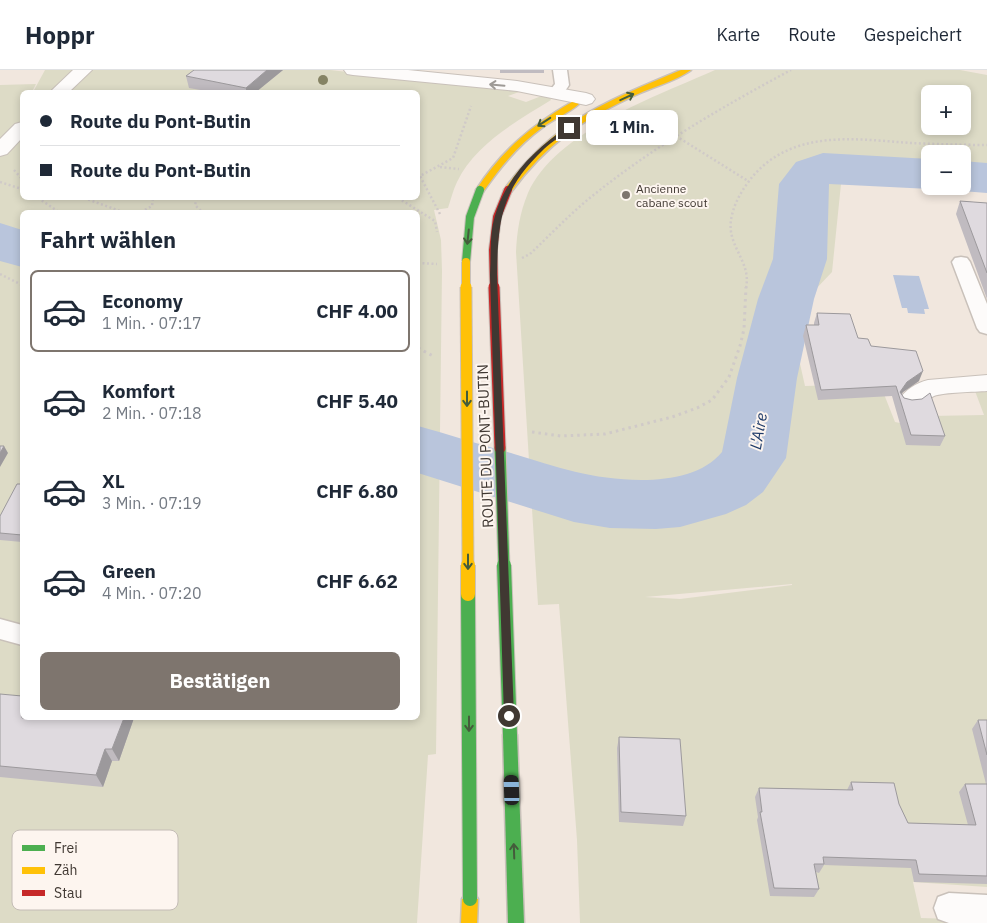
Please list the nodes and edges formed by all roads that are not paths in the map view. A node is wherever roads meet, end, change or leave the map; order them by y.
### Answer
1 (83, 70) edge
2 (353, 70) edge
3 (560, 70) edge
4 (688, 70) edge
5 (61, 90) edge
6 (555, 93) junction
7 (590, 97) joint
8 (20, 130) edge
9 (0, 150) edge
10 (961, 262) dead end
11 (987, 328) edge
12 (987, 382) edge
13 (910, 401) edge
14 (0, 629) edge
15 (20, 634) edge
16 (949, 908) dead end
17 (987, 910) edge
18 (469, 923) edge
19 (516, 923) edge

1 - 5 street
6 -> 2 street
3 - 6 lane
19 -> 4 main road, ROUTE DU PONT-BUTIN, bridge
6 - 7 street
7 -> 18 main road, ROUTE DU PONT-BUTIN, bridge
8 - 9 street
10 - 11 lane
12 - 13 street
14 - 15 lane
16 - 17 lane

